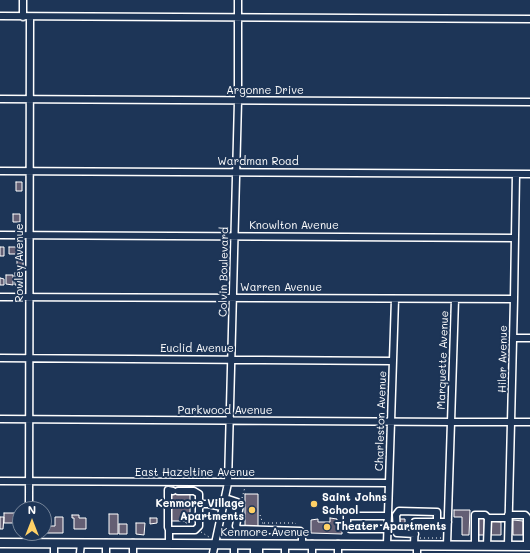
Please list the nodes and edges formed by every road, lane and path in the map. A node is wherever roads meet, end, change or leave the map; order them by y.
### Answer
1 (24, 0) edge
2 (238, 0) edge
3 (0, 16) edge
4 (23, 16) junction
5 (30, 17) junction
6 (238, 18) junction
7 (530, 19) edge
8 (0, 99) edge
9 (30, 100) junction
10 (238, 101) junction
11 (530, 102) edge
12 (0, 171) edge
13 (30, 171) junction
14 (236, 172) junction
15 (516, 174) junction
16 (530, 174) edge
17 (0, 235) edge
18 (30, 235) junction
19 (234, 236) junction
20 (515, 238) junction
21 (0, 296) edge
22 (29, 297) junction
23 (233, 298) junction
24 (394, 299) junction
25 (455, 299) junction
26 (514, 299) junction
27 (513, 338) junction
28 (530, 338) edge
29 (0, 358) edge
30 (29, 358) junction
31 (232, 359) junction
32 (393, 361) junction
33 (0, 419) edge
34 (29, 419) junction
35 (230, 421) junction
36 (391, 422) junction
37 (451, 422) junction
38 (511, 422) junction
39 (530, 422) edge
40 (0, 481) edge
41 (29, 481) junction
42 (228, 483) junction
43 (389, 484) junction
44 (246, 486) dead end
45 (225, 498) junction
46 (29, 501) edge
47 (241, 502) dead end
48 (199, 504) junction
49 (222, 507) junction
50 (260, 515) dead end
51 (388, 516) junction
52 (508, 516) junction
53 (488, 518) junction
54 (437, 522) junction
55 (448, 522) junction
56 (263, 523) junction
57 (295, 523) dead end
58 (265, 528) dead end
59 (388, 529) junction
60 (170, 530) junction
61 (200, 532) dead end
62 (414, 534) junction
63 (210, 535) dead end
64 (0, 542) edge
65 (29, 543) joint
66 (54, 543) junction
67 (81, 543) junction
68 (106, 543) junction
69 (132, 543) junction
70 (169, 544) junction
71 (215, 544) junction
72 (234, 544) junction
73 (257, 544) junction
74 (285, 544) junction
75 (302, 544) junction
76 (312, 544) junction
77 (338, 544) junction
78 (364, 544) junction
79 (508, 545) junction
80 (529, 546) edge
81 (390, 547) edge
82 (416, 547) edge
83 (444, 548) edge
84 (471, 548) edge
85 (491, 548) edge
86 (54, 553) edge
87 (80, 553) edge
88 (106, 553) edge
89 (133, 553) edge
90 (213, 553) edge
91 (234, 553) edge
92 (254, 553) edge
93 (259, 553) edge
94 (285, 553) edge
95 (312, 553) edge
96 (338, 553) edge
97 (364, 553) edge

1 - 4 street
2 - 6 street, Colvin Boulevard
3 - 4 street
4 - 5 street
5 - 6 street
5 - 9 street, Rowley Avenue
6 - 7 street
6 - 10 street, Colvin Boulevard
8 - 9 street, Argonne Drive
9 - 10 street, Argonne Drive
9 - 13 street, Rowley Avenue
10 - 11 street, Argonne Drive
10 - 14 street, Colvin Boulevard
12 - 13 street, Wardman Road
13 - 14 street, Wardman Road
13 - 18 street, Rowley Avenue
14 - 15 street, Wardman Road
14 - 19 street, Colvin Boulevard
15 - 16 street, Wardman Road
15 - 20 street, Hiler Avenue
17 - 18 street, Knowlton Avenue
18 - 19 street, Knowlton Avenue
18 - 22 street, Rowley Avenue
19 - 20 street, Knowlton Avenue
19 - 23 street, Colvin Boulevard
20 - 26 street, Hiler Avenue
21 - 22 street, Warren Avenue
22 - 23 street, Warren Avenue
22 - 30 street, Rowley Avenue
23 - 24 street, Warren Avenue
23 - 31 street, Colvin Boulevard
24 - 25 street, Warren Avenue
24 - 32 street, Charleston Avenue
25 - 26 street, Warren Avenue
25 - 37 street, Marquette Avenue
26 - 27 street, Hiler Avenue
27 - 28 street
27 - 38 street, Hiler Avenue
29 - 30 street, Euclid Avenue
30 - 31 street, Euclid Avenue
30 - 34 street, Rowley Avenue
31 - 32 street, Euclid Avenue
31 - 35 street, Colvin Boulevard
32 - 36 street, Charleston Avenue
33 - 34 street, Parkwood Avenue
34 - 35 street, Parkwood Avenue
34 - 41 street, Rowley Avenue
35 - 36 street, Parkwood Avenue
35 - 42 street, Colvin Boulevard
36 - 37 street, Parkwood Avenue
36 - 43 street, Charleston Avenue
37 - 38 street, Parkwood Avenue
37 - 55 street, Marquette Avenue
38 - 39 street, Parkwood Avenue
38 - 52 street, Hiler Avenue
40 - 41 street, East Hazeltine Avenue
41 - 42 street, East Hazeltine Avenue
41 - 46 street, Rowley Avenue
42 - 43 street, East Hazeltine Avenue
42 - 45 street, Colvin Boulevard
43 - 51 street, Charleston Avenue
44 - 47 path
45 - 49 street, Colvin Boulevard
45 - 75 street
48 - 49 street
48 - 60 street
48 - 60 street
49 - 71 street, Colvin Boulevard
50 - 56 path
51 - 59 street, Charleston Avenue
51 - 59 street
52 - 53 street
52 - 79 street, Hiler Avenue
52 - 80 street
53 - 84 street
53 - 85 street
54 - 55 street
54 - 62 street
54 - 62 street
55 - 83 street, Marquette Avenue
56 - 57 path
56 - 58 path
59 - 81 street, Charleston Avenue
60 - 70 street
61 - 63 path
62 - 82 street
64 - 65 main road, Kenmore Avenue
65 - 66 main road, Kenmore Avenue
66 - 67 main road, Kenmore Avenue
66 - 86 street
67 - 68 main road, Kenmore Avenue
67 - 87 street
68 - 69 main road, Kenmore Avenue
68 - 88 street
69 - 70 main road, Kenmore Avenue
69 - 89 street
70 - 71 main road, Kenmore Avenue
71 - 72 main road, Kenmore Avenue
71 - 90 street, Colvin Boulevard
72 - 73 main road, Kenmore Avenue
72 - 91 street
73 - 74 main road, Kenmore Avenue
73 - 92 street
73 - 93 street
74 - 75 main road, Kenmore Avenue
74 - 94 street
75 - 76 main road, Kenmore Avenue
76 - 77 main road, Kenmore Avenue
76 - 95 street
77 - 78 main road, Kenmore Avenue
77 - 96 street
78 - 81 main road, Kenmore Avenue
78 - 97 street
79 - 80 main road, Kenmore Avenue
79 - 85 main road, Kenmore Avenue
81 - 82 main road, Kenmore Avenue
82 - 83 main road, Kenmore Avenue
83 - 84 main road, Kenmore Avenue
84 - 85 main road, Kenmore Avenue

